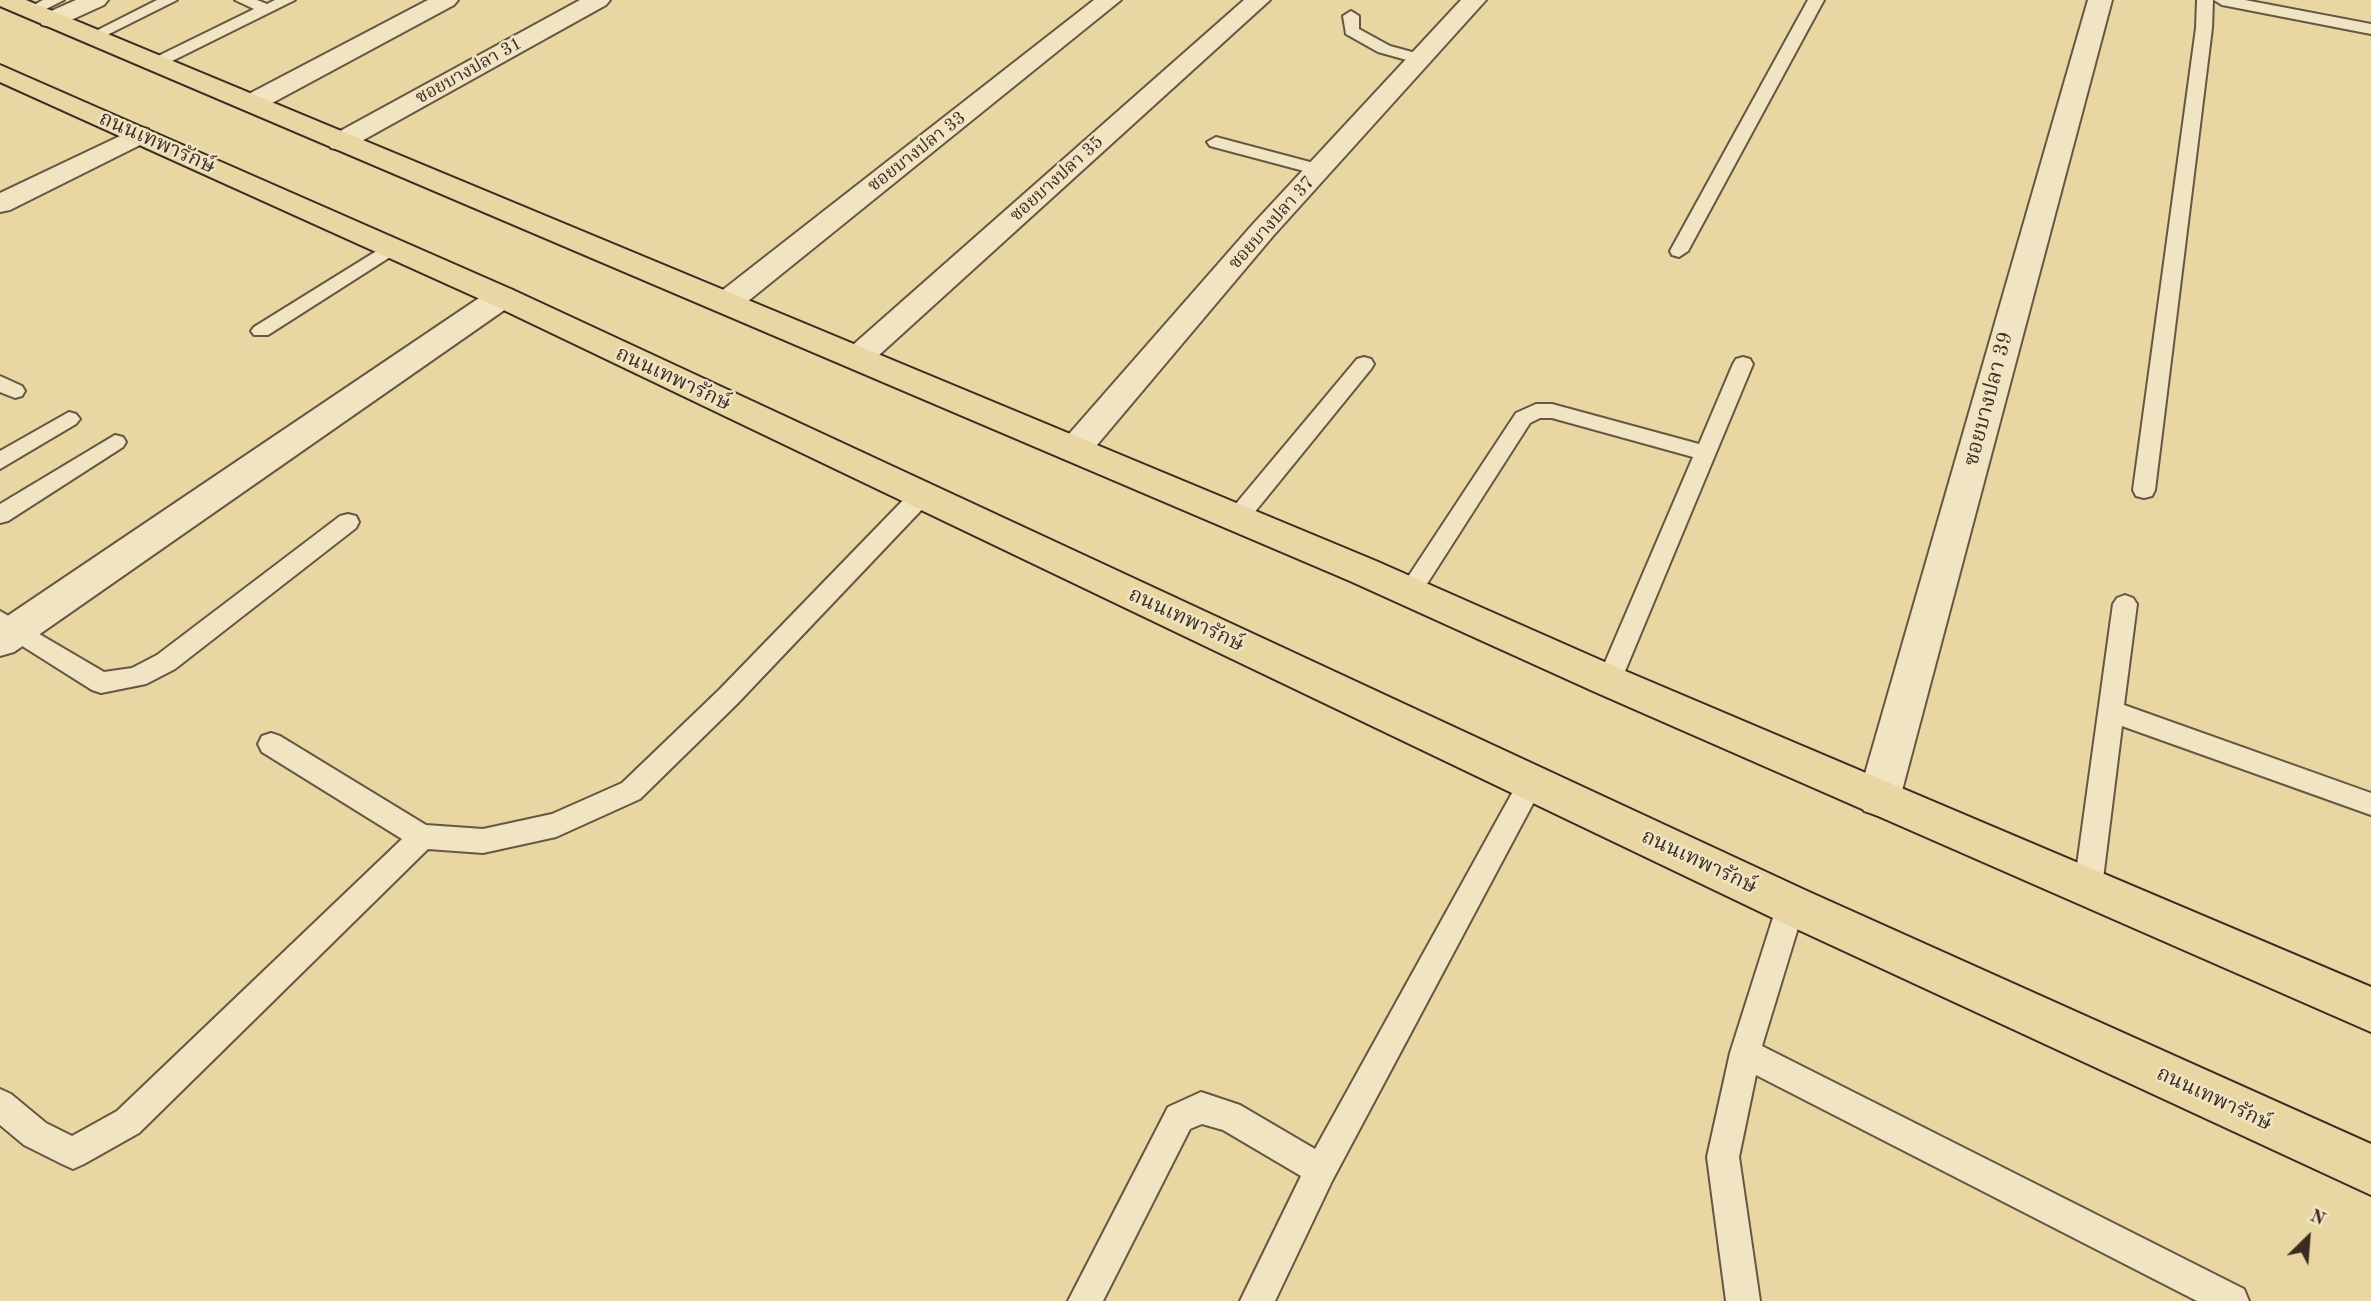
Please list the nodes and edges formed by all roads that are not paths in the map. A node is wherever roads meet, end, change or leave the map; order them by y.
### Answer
1 (96, 0) edge
2 (169, 0) edge
3 (243, 0) edge
4 (287, 0) edge
5 (446, 0) edge
6 (598, 0) edge
7 (1109, 0) edge
8 (1258, 0) edge
9 (1474, 0) edge
10 (1816, 0) edge
11 (2100, 0) edge
12 (2205, 0) edge
13 (2222, 0) edge
14 (36, 8) edge
15 (267, 9) junction
16 (1351, 16) dead end
17 (2371, 29) edge
18 (92, 37) junction
19 (1421, 59) junction
20 (156, 63) junction
21 (0, 73) edge
22 (252, 103) junction
23 (139, 135) junction
24 (340, 142) junction
25 (1216, 142) dead end
26 (1319, 170) junction
27 (0, 204) edge
28 (391, 248) junction
29 (1679, 251) dead end
30 (502, 298) junction
31 (726, 303) junction
32 (261, 331) dead end
33 (856, 358) junction
34 (1364, 364) dead end
35 (1743, 365) dead end
36 (69, 419) dead end
37 (115, 442) dead end
38 (1074, 450) junction
39 (1705, 453) junction
40 (0, 461) edge
41 (2144, 490) dead end
42 (921, 496) junction
43 (0, 515) edge
44 (1237, 518) junction
45 (348, 522) dead end
46 (1410, 592) junction
47 (2125, 604) dead end
48 (5, 630) edge
49 (1609, 681) junction
50 (2111, 711) junction
51 (271, 744) dead end
52 (1531, 783) junction
53 (1879, 798) junction
54 (2371, 804) edge
55 (422, 837) junction
56 (2088, 887) junction
57 (1791, 905) junction
58 (2371, 1010) edge
59 (1745, 1053) junction
60 (0, 1105) edge
61 (1321, 1170) junction
62 (2371, 1170) edge
63 (1085, 1301) edge
64 (1257, 1301) edge
65 (1743, 1301) edge
66 (2232, 1301) edge

1 - 14 street
2 - 18 lane
3 - 15 lane
4 - 15 lane
5 - 22 street
6 - 24 street, ซอยบางปลา 31
7 - 31 street, ซอยบางปลา 33
8 - 33 street, ซอยบางปลา 35
9 - 19 street, ซอยบางปลา 37
10 - 29 lane
11 - 53 street, ซอยบางปลา 39
12 - 41 lane
13 - 17 lane
14 - 18 main road
15 - 20 lane
16 - 19 lane
18 - 20 main road
19 - 26 street, ซอยบางปลา 37
20 - 22 main road
21 - 23 main road, ถนนเทพารักษ์
22 - 24 main road
23 - 27 street
23 - 28 main road, ถนนเทพารักษ์
24 - 31 main road
25 - 26 lane
26 - 38 street, ซอยบางปลา 37
28 - 30 main road, ถนนเทพารักษ์
28 - 32 lane
30 - 42 main road, ถนนเทพารักษ์
30 - 48 street
31 - 33 main road
33 - 38 main road
34 - 44 lane
35 - 39 lane
36 - 40 lane
37 - 43 lane
38 - 44 main road
39 - 46 lane
39 - 49 lane
42 - 52 main road, ถนนเทพารักษ์
42 - 55 lane
44 - 46 main road
45 - 48 lane
46 - 49 main road
47 - 50 lane
49 - 53 main road
50 - 54 lane
50 - 56 lane
51 - 55 lane
52 - 57 main road, ถนนเทพารักษ์
52 - 61 lane
53 - 56 main road
55 - 60 lane
56 - 58 main road
57 - 59 lane
57 - 62 main road, ถนนเทพารักษ์
59 - 65 lane
59 - 66 lane
61 - 63 lane
61 - 64 lane

